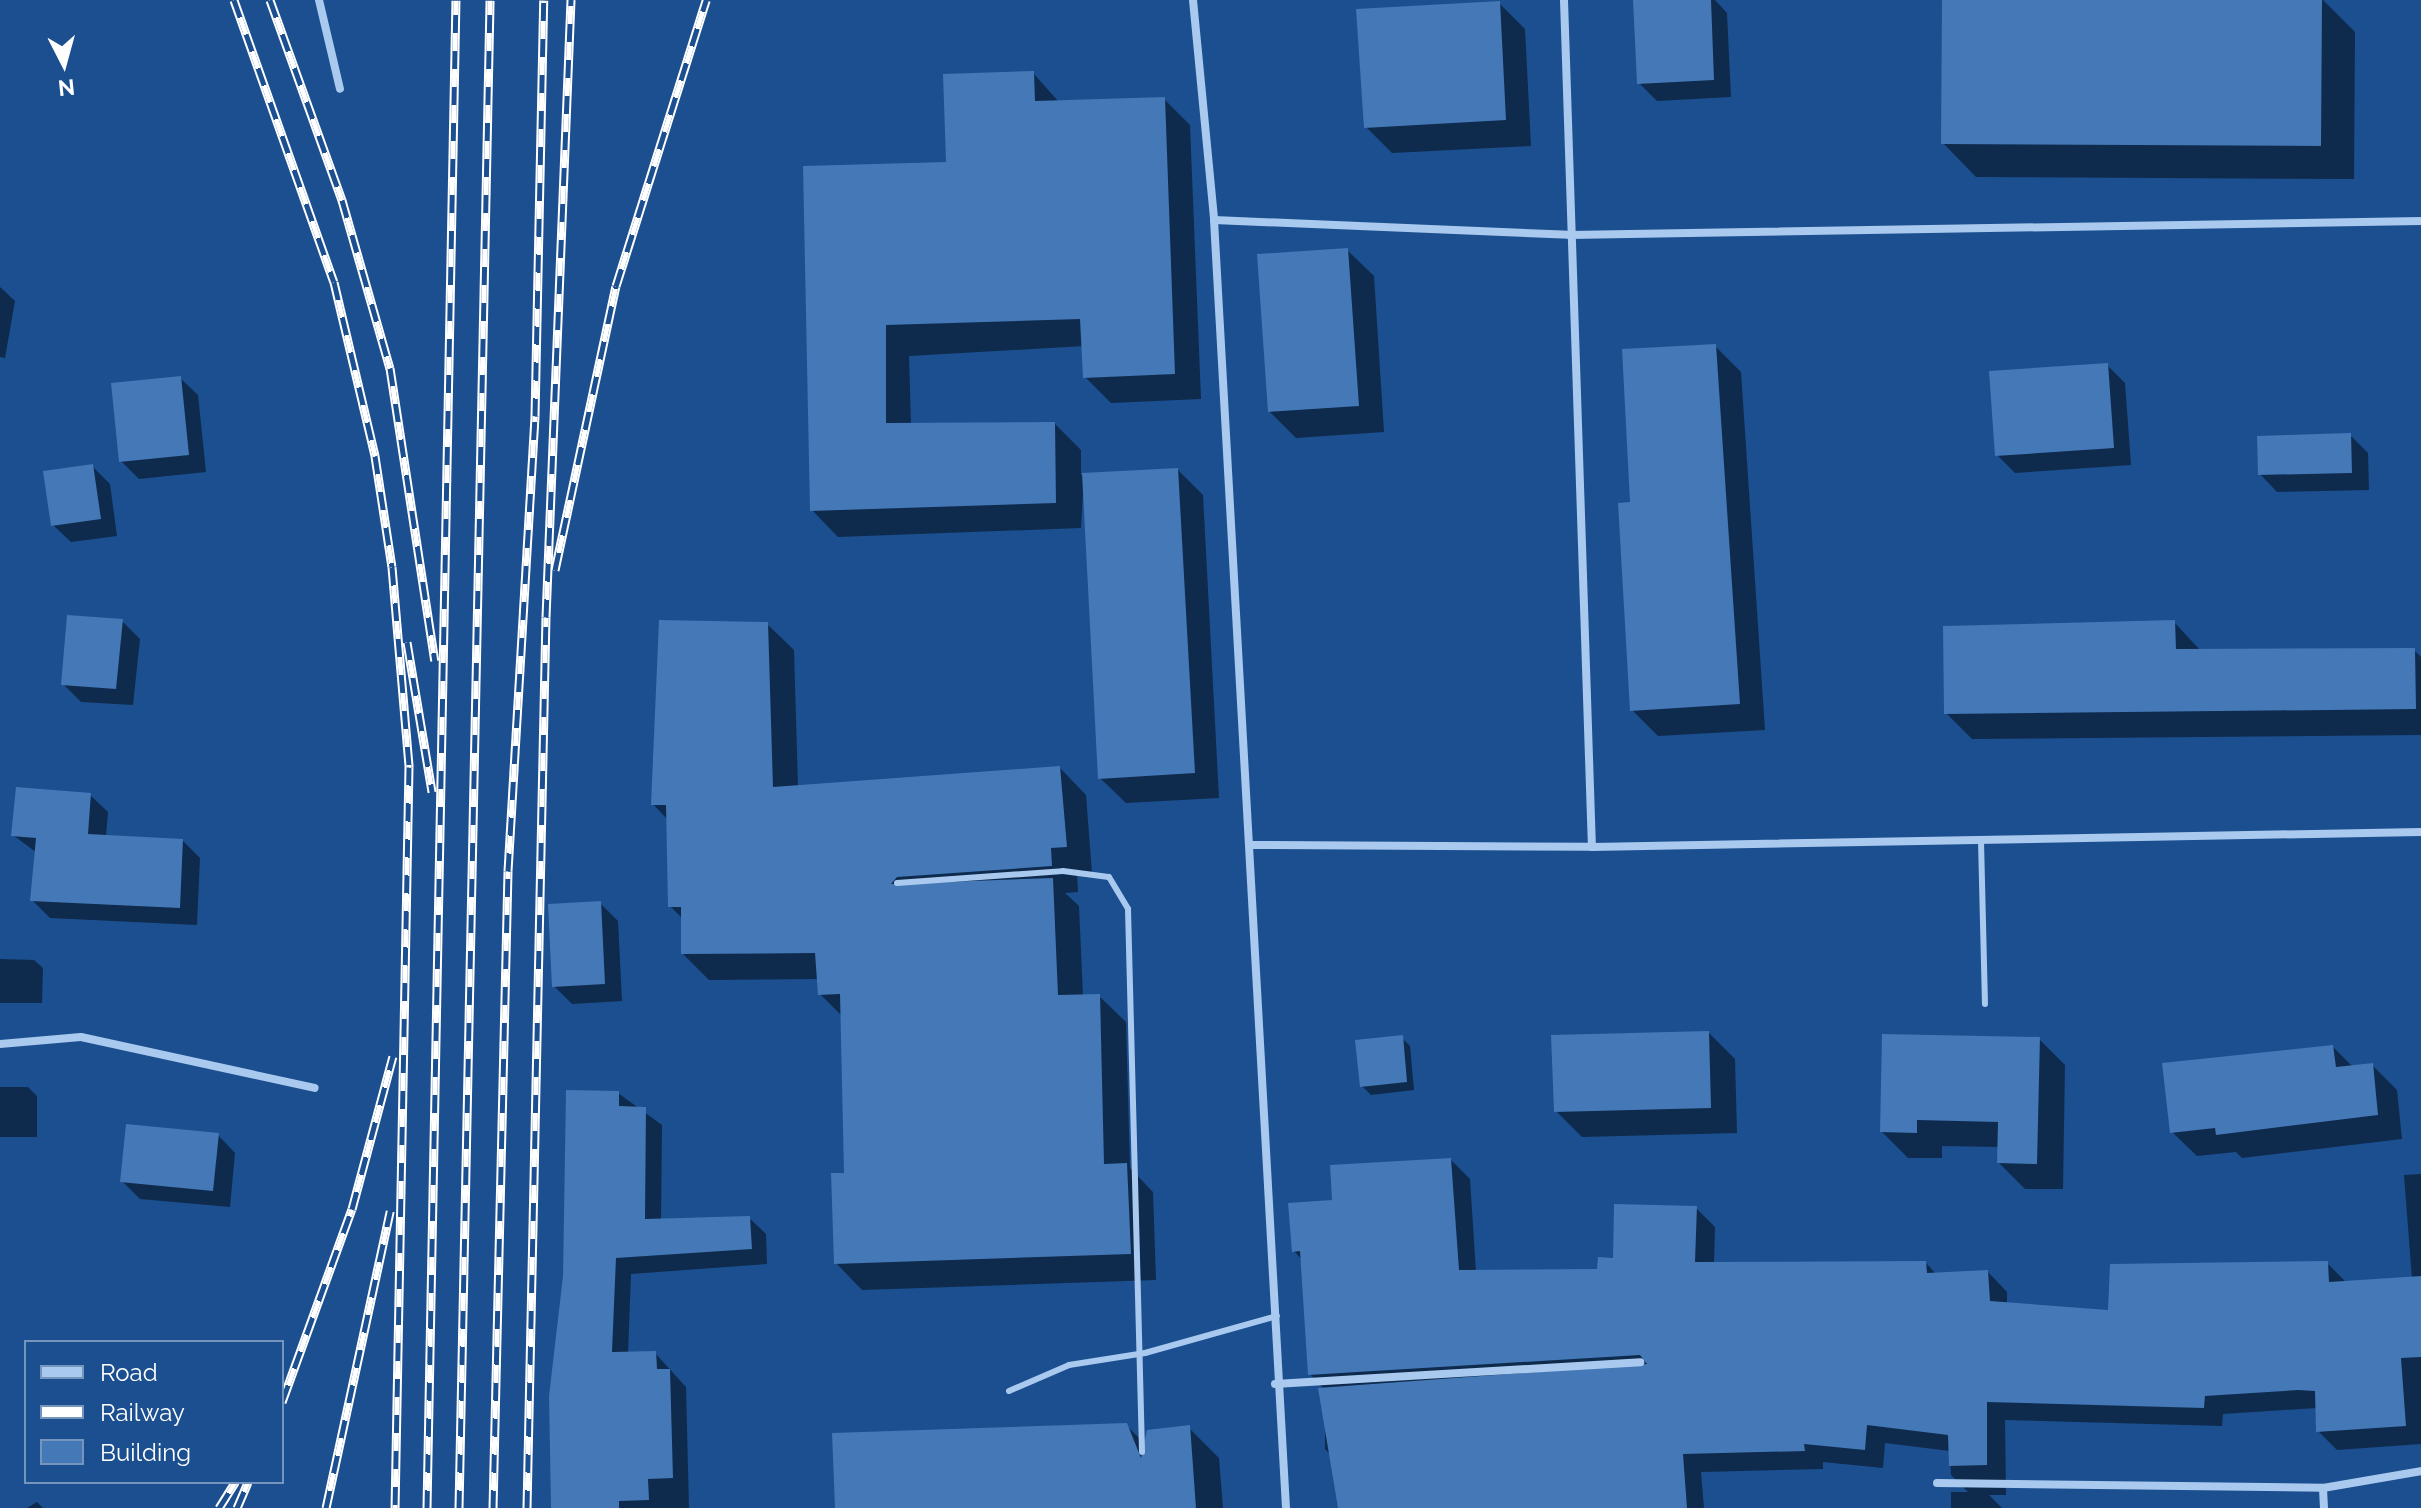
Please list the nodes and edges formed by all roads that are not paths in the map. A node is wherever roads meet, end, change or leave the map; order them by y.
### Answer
1 (319, 0) edge
2 (1193, 0) edge
3 (1564, 0) edge
4 (340, 89) dead end
5 (1214, 220) junction
6 (2421, 221) edge
7 (1569, 235) junction
8 (2421, 832) edge
9 (1981, 841) junction
10 (1251, 845) junction
11 (1592, 847) junction
12 (897, 883) dead end
13 (1985, 1004) dead end
14 (0, 1044) edge
15 (314, 1088) dead end
16 (1277, 1316) junction
17 (1145, 1353) junction
18 (1640, 1362) dead end
19 (1275, 1384) junction
20 (1009, 1391) dead end
21 (1142, 1452) dead end
22 (2421, 1471) edge
23 (1937, 1483) dead end
24 (2323, 1488) junction
25 (1286, 1508) edge
26 (2324, 1508) edge

1 - 4 street
2 - 5 street
3 - 7 street
5 - 7 street
5 - 10 street
6 - 7 street
7 - 11 street
8 - 9 street
9 - 11 street
9 - 13 lane
10 - 11 street
10 - 16 street
12 - 17 lane
14 - 15 street
16 - 17 lane
16 - 19 street
17 - 20 lane
17 - 21 lane
18 - 19 street
19 - 25 street
22 - 24 street
23 - 24 street
24 - 26 street

